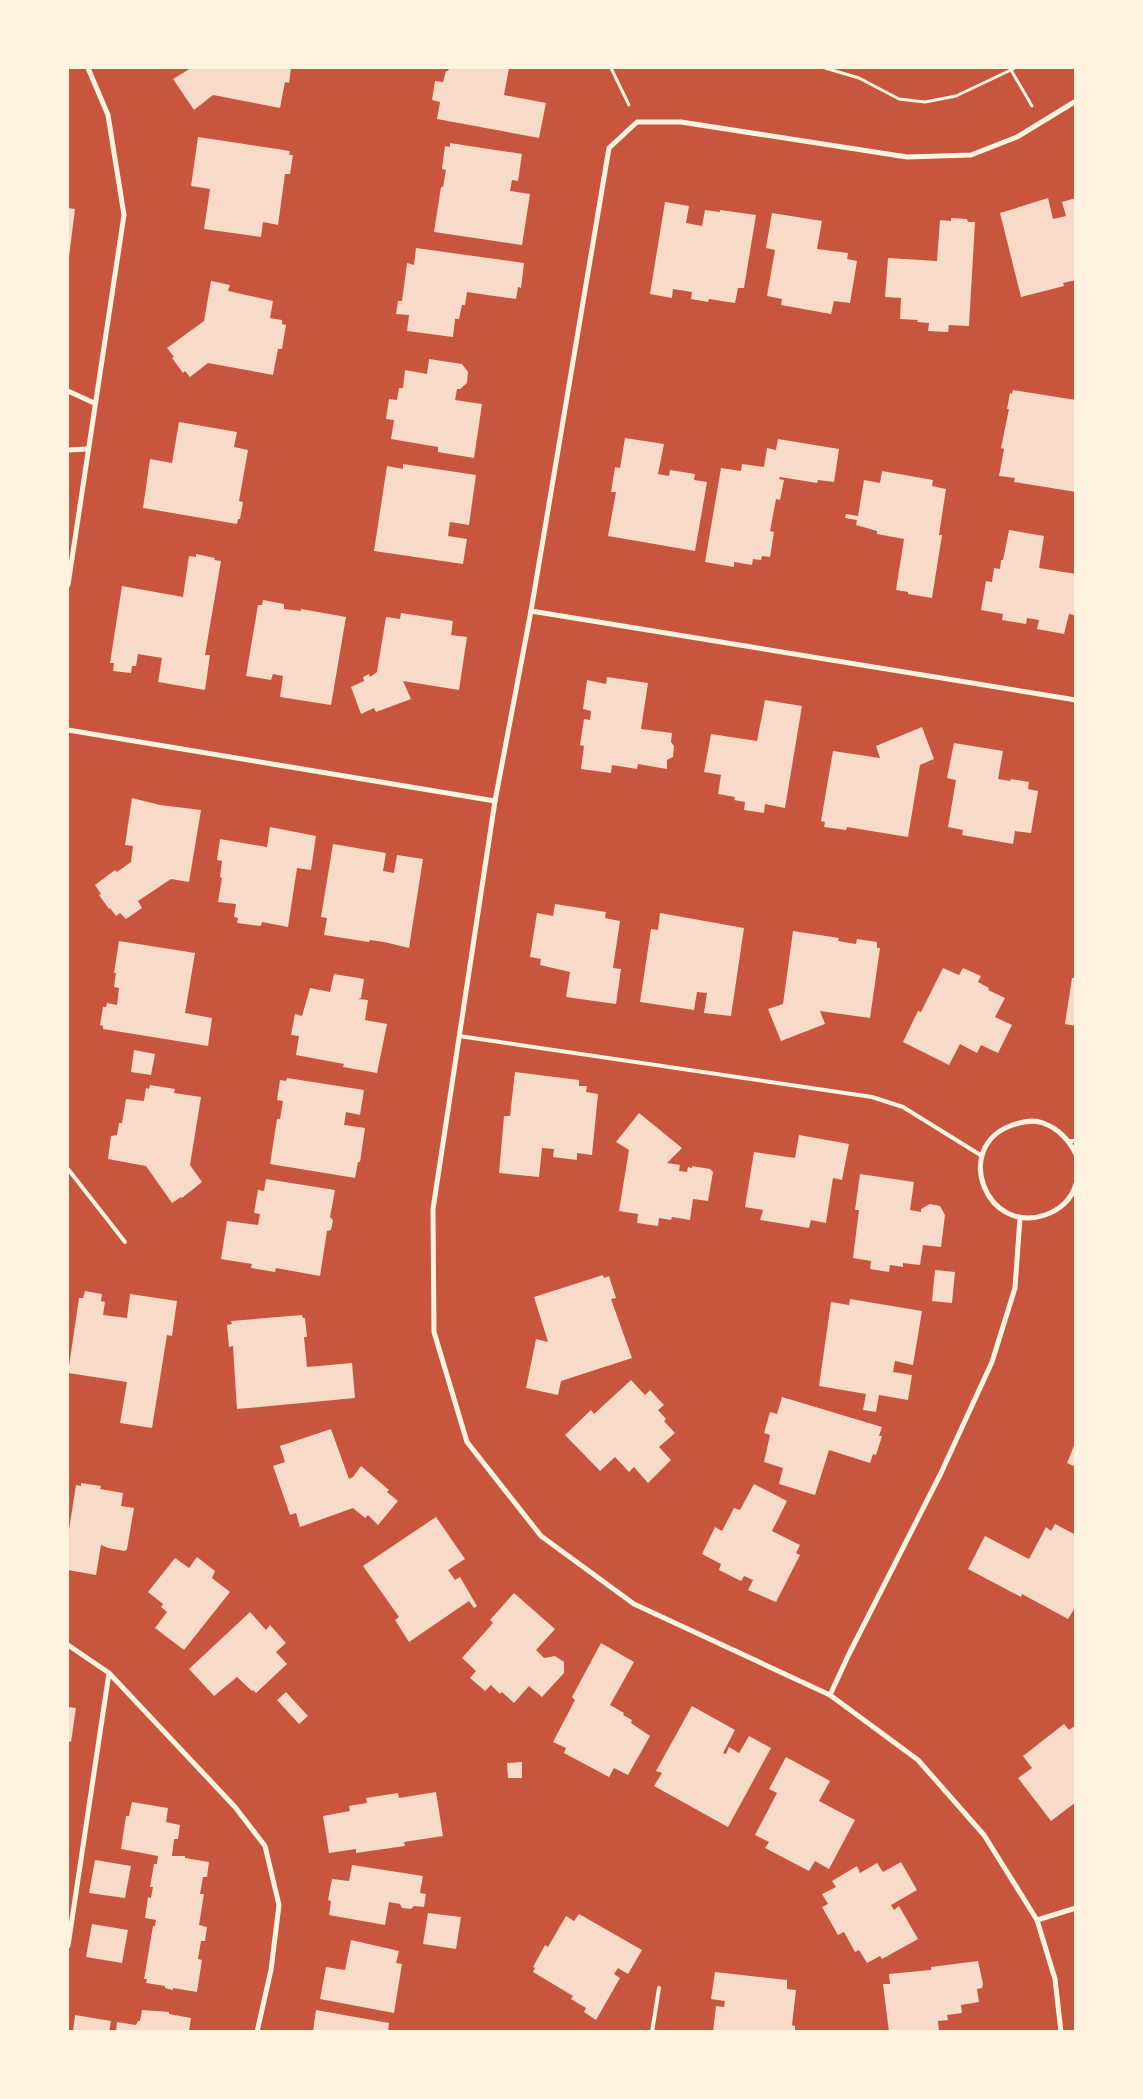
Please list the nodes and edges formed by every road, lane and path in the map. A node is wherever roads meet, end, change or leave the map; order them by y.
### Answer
1 (88, 68) edge
2 (611, 68) edge
3 (825, 68) edge
4 (1015, 68) edge
5 (1010, 70) junction
6 (1076, 101) edge
7 (637, 122) junction
8 (1042, 122) junction
9 (68, 391) edge
10 (94, 403) junction
11 (88, 449) junction
12 (68, 450) edge
13 (68, 585) edge
14 (531, 611) junction
15 (1076, 700) edge
16 (68, 730) edge
17 (495, 800) junction
18 (459, 1036) junction
19 (1069, 1140) junction
20 (1076, 1141) edge
21 (1076, 1154) edge
22 (982, 1156) junction
23 (68, 1169) edge
24 (1076, 1184) edge
25 (1020, 1218) junction
26 (125, 1242) dead end
27 (68, 1645) edge
28 (109, 1673) junction
29 (830, 1695) junction
30 (1076, 1908) edge
31 (1037, 1920) junction
32 (68, 1946) edge
33 (659, 1988) dead end
34 (257, 2032) edge
35 (652, 2032) edge
36 (1061, 2032) edge

1 - 10 street
2 - 7 path
3 - 5 path
4 - 5 path
5 - 8 path
6 - 8 street
7 - 8 street
7 - 14 street
9 - 10 street
10 - 11 street
11 - 12 street
11 - 13 street
14 - 15 street
14 - 17 street
16 - 17 street
17 - 18 street
18 - 22 lane
18 - 29 street
19 - 20 lane
19 - 21 street
19 - 22 street
22 - 25 street
23 - 26 lane
24 - 25 street
25 - 29 street
27 - 28 street
28 - 32 street
28 - 34 street
29 - 31 street
30 - 31 street
31 - 36 street
33 - 35 lane

